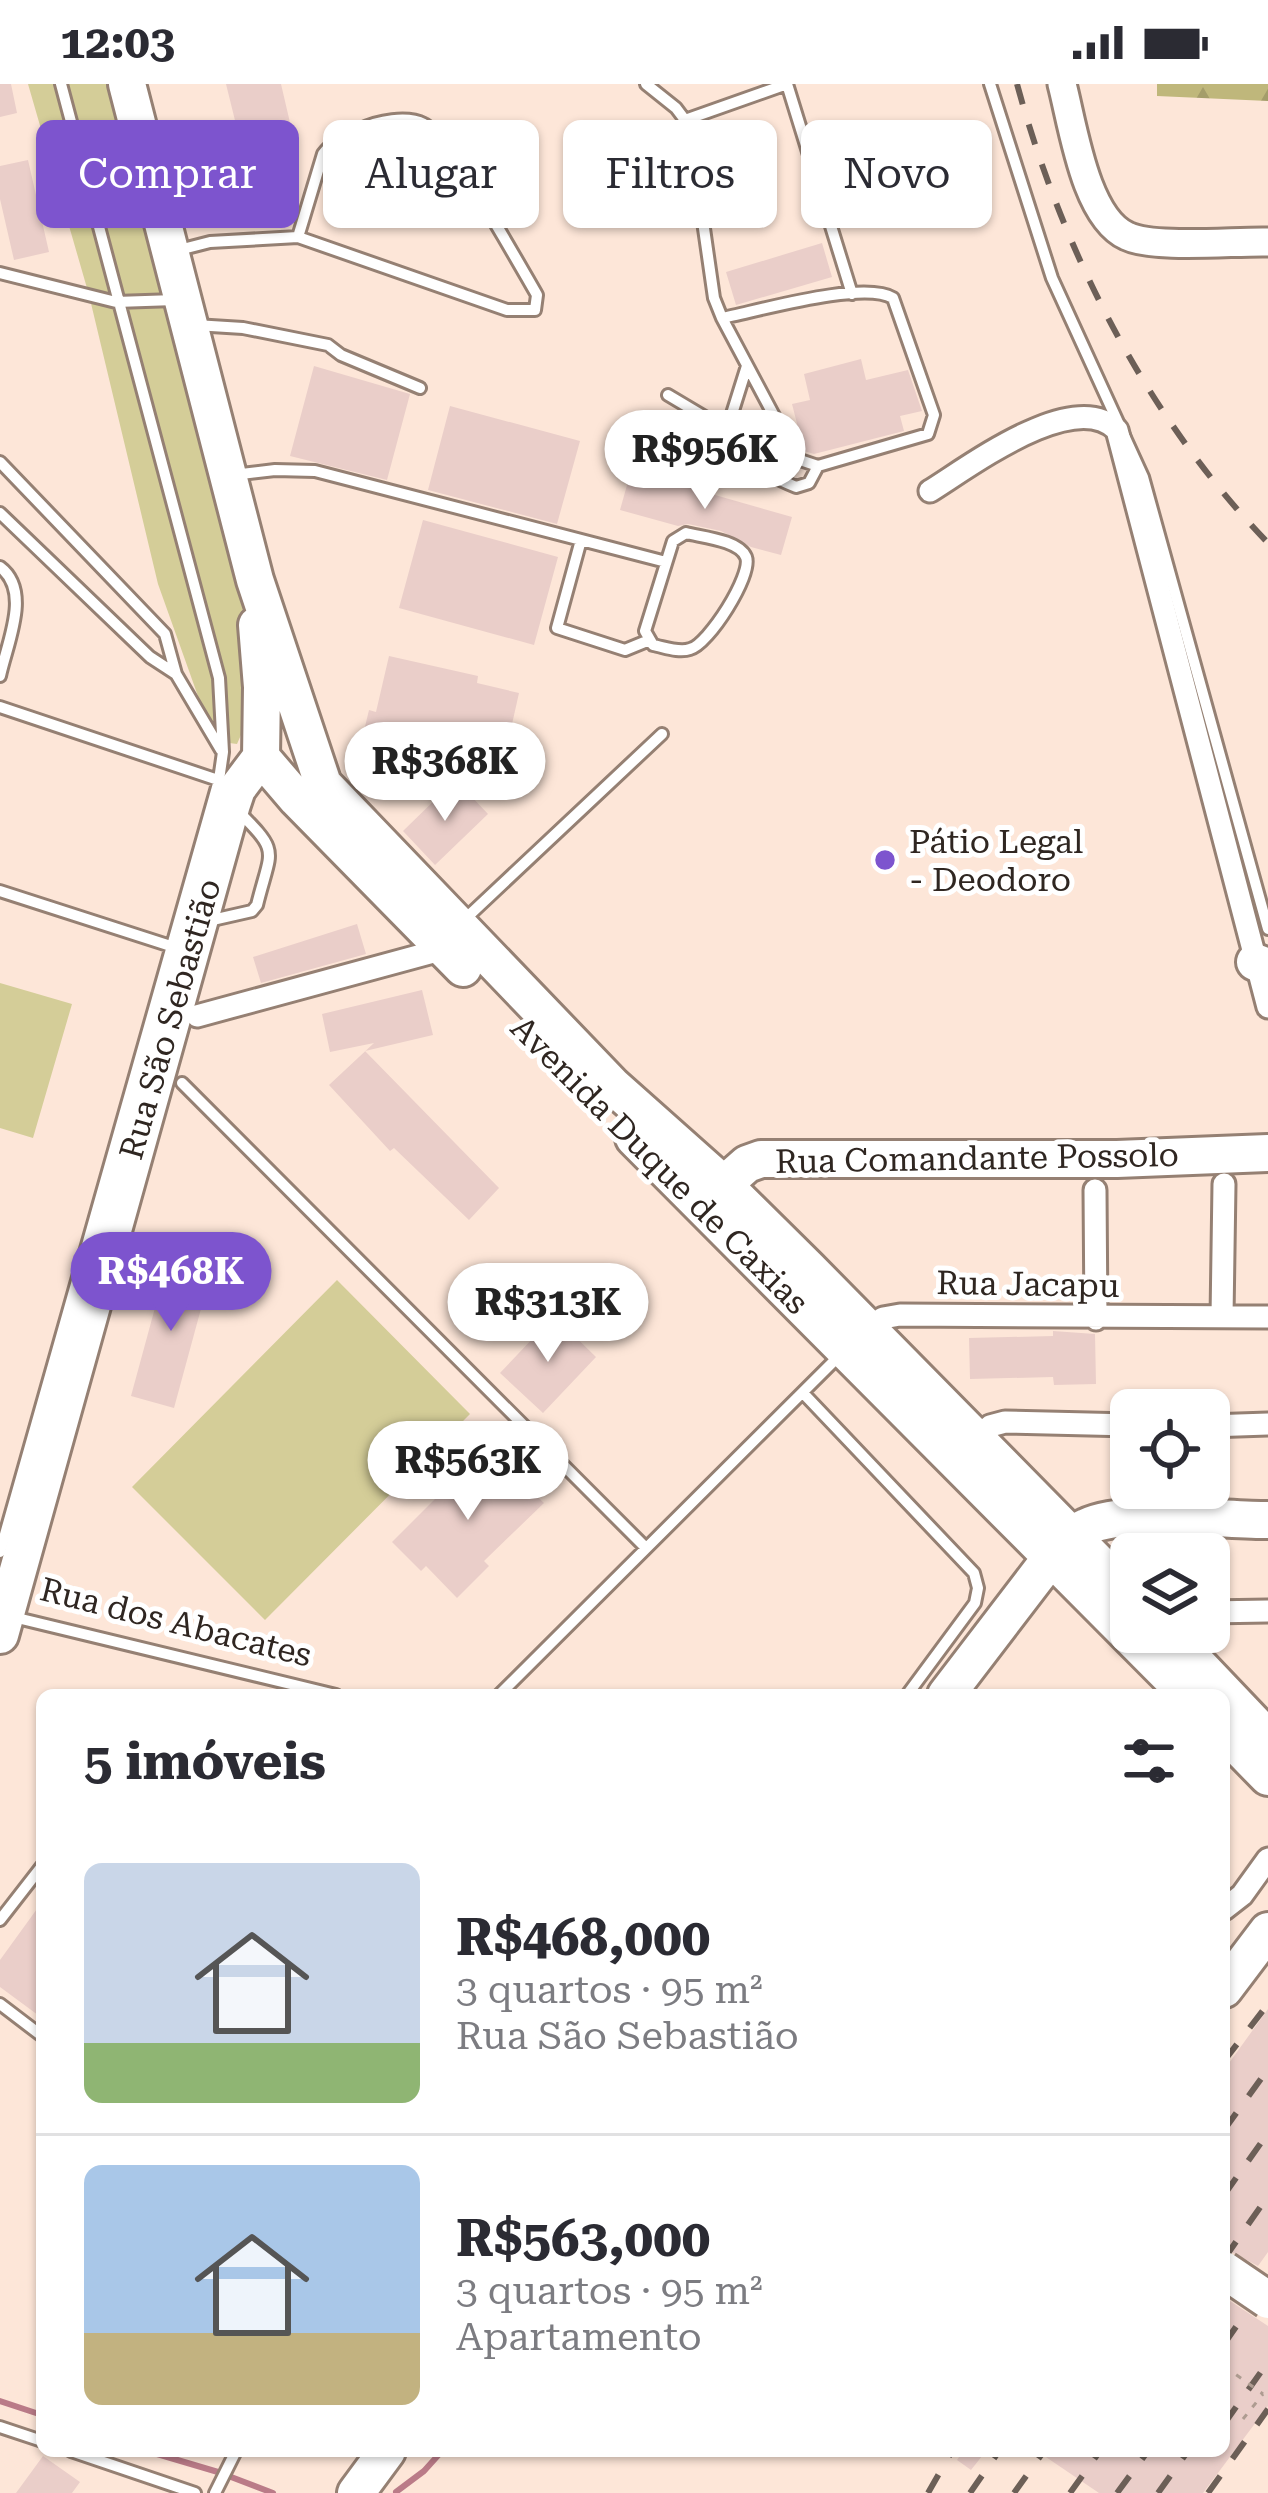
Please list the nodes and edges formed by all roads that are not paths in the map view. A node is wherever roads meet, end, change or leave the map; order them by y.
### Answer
1 (61, 84) edge
2 (127, 84) edge
3 (646, 84) edge
4 (787, 84) edge
5 (990, 84) edge
6 (1062, 84) edge
7 (685, 120) joint
8 (704, 228) edge
9 (298, 237) junction
10 (1268, 242) edge
11 (171, 252) junction
12 (0, 273) edge
13 (852, 293) junction
14 (116, 302) junction
15 (188, 313) junction
16 (722, 318) junction
17 (747, 366) junction
18 (420, 388) dead end
19 (668, 395) dead end
20 (725, 422) junction
21 (0, 462) edge
22 (818, 466) junction
23 (230, 475) junction
24 (930, 491) dead end
25 (0, 513) edge
26 (581, 540) junction
27 (666, 562) junction
28 (0, 567) edge
29 (256, 580) junction
30 (647, 641) junction
31 (176, 674) junction
32 (0, 676) edge
33 (0, 707) edge
34 (662, 734) dead end
35 (261, 757) junction
36 (228, 781) junction
37 (323, 784) junction
38 (0, 891) edge
39 (451, 938) junction
40 (186, 941) junction
41 (1264, 953) edge
42 (1268, 1007) edge
43 (196, 1016) dead end
44 (182, 1083) dead end
45 (1268, 1153) edge
46 (1224, 1184) dead end
47 (1095, 1190) dead end
48 (712, 1194) junction
49 (1222, 1317) junction
50 (1268, 1317) edge
51 (1096, 1319) junction
52 (855, 1340) junction
53 (804, 1394) junction
54 (1110, 1424) edge
55 (1268, 1424) edge
56 (1230, 1425) edge
57 (964, 1450) junction
58 (1268, 1520) edge
59 (646, 1548) junction
60 (1060, 1548) junction
61 (0, 1552) edge
62 (1110, 1582) edge
63 (1268, 1611) edge
64 (1230, 1612) edge
65 (1, 1621) edge
66 (1187, 1653) edge
67 (309, 1689) edge
68 (505, 1689) edge
69 (911, 1689) edge
70 (951, 1689) edge
71 (1182, 1689) edge
72 (1221, 1689) edge
73 (1230, 1698) edge
74 (1230, 1738) edge
75 (1268, 1738) edge
76 (1268, 1777) edge
77 (1268, 1859) edge
78 (36, 1874) edge
79 (1230, 1904) edge
80 (0, 1920) edge
81 (1260, 1942) edge
82 (1230, 1981) edge
83 (0, 2004) edge
84 (36, 2031) edge
85 (1230, 2274) edge
86 (1268, 2300) edge
87 (0, 2427) edge
88 (36, 2439) edge
89 (89, 2457) edge
90 (233, 2457) edge
91 (383, 2457) edge
92 (218, 2487) edge
93 (195, 2493) edge
94 (356, 2493) edge

1 - 14 lane
2 - 11 main road, Avenida Duque de Caxias
3 - 7 lane
4 - 7 lane
4 - 13 lane
5 - 41 lane
6 - 10 street
8 - 16 lane
9 - 9 lane
9 - 11 lane
11 - 15 main road, Avenida Duque de Caxias
12 - 14 lane
13 - 16 lane
13 - 22 lane
14 - 15 lane
14 - 36 lane
15 - 18 lane
15 - 23 main road, Avenida Duque de Caxias
16 - 17 lane
17 - 20 lane
17 - 22 lane
19 - 20 lane
20 - 22 lane
21 - 31 lane
23 - 26 lane
23 - 29 main road, Avenida Duque de Caxias
24 - 41 street
25 - 31 lane
26 - 27 lane
26 - 30 lane
27 - 30 lane
27 - 30 lane
28 - 32 lane
29 - 35 main road, Avenida Duque de Caxias
29 - 37 main road, Avenida Duque de Caxias
31 - 36 lane
33 - 36 lane
34 - 39 lane
35 - 36 main road, Rua São Sebastião
35 - 37 main road
35 - 39 main road, Avenida Duque de Caxias
36 - 40 main road, Rua São Sebastião
36 - 40 lane
37 - 39 main road, Avenida Duque de Caxias
38 - 40 lane
39 - 43 street
39 - 48 main road, Avenida Duque de Caxias
40 - 61 lane, Rua São Sebastião
40 - 65 main road, Rua São Sebastião
41 - 42 street
44 - 59 lane
45 - 48 main road, Rua Comandante Possolo
46 - 49 street
47 - 51 street
48 - 52 main road, Avenida Duque de Caxias
49 - 50 street, Rua Jacapu
49 - 51 street, Rua Jacapu
51 - 52 street, Rua Jacapu
52 - 53 lane
52 - 57 main road, Avenida Duque de Caxias
53 - 59 lane
53 - 69 lane
54 - 57 street
55 - 56 street
57 - 60 main road, Avenida Duque de Caxias
58 - 60 main road
59 - 68 lane
60 - 62 main road, Avenida Duque de Caxias
60 - 70 main road
60 - 71 main road, Avenida Duque de Caxias
63 - 64 street
65 - 67 lane, Rua dos Abacates
66 - 72 main road
73 - 75 main road
74 - 76 main road
77 - 79 street
78 - 80 lane
81 - 82 main road
83 - 84 lane
85 - 86 main road, bridge
87 - 88 lane
89 - 93 lane
90 - 92 lane
91 - 94 main road

